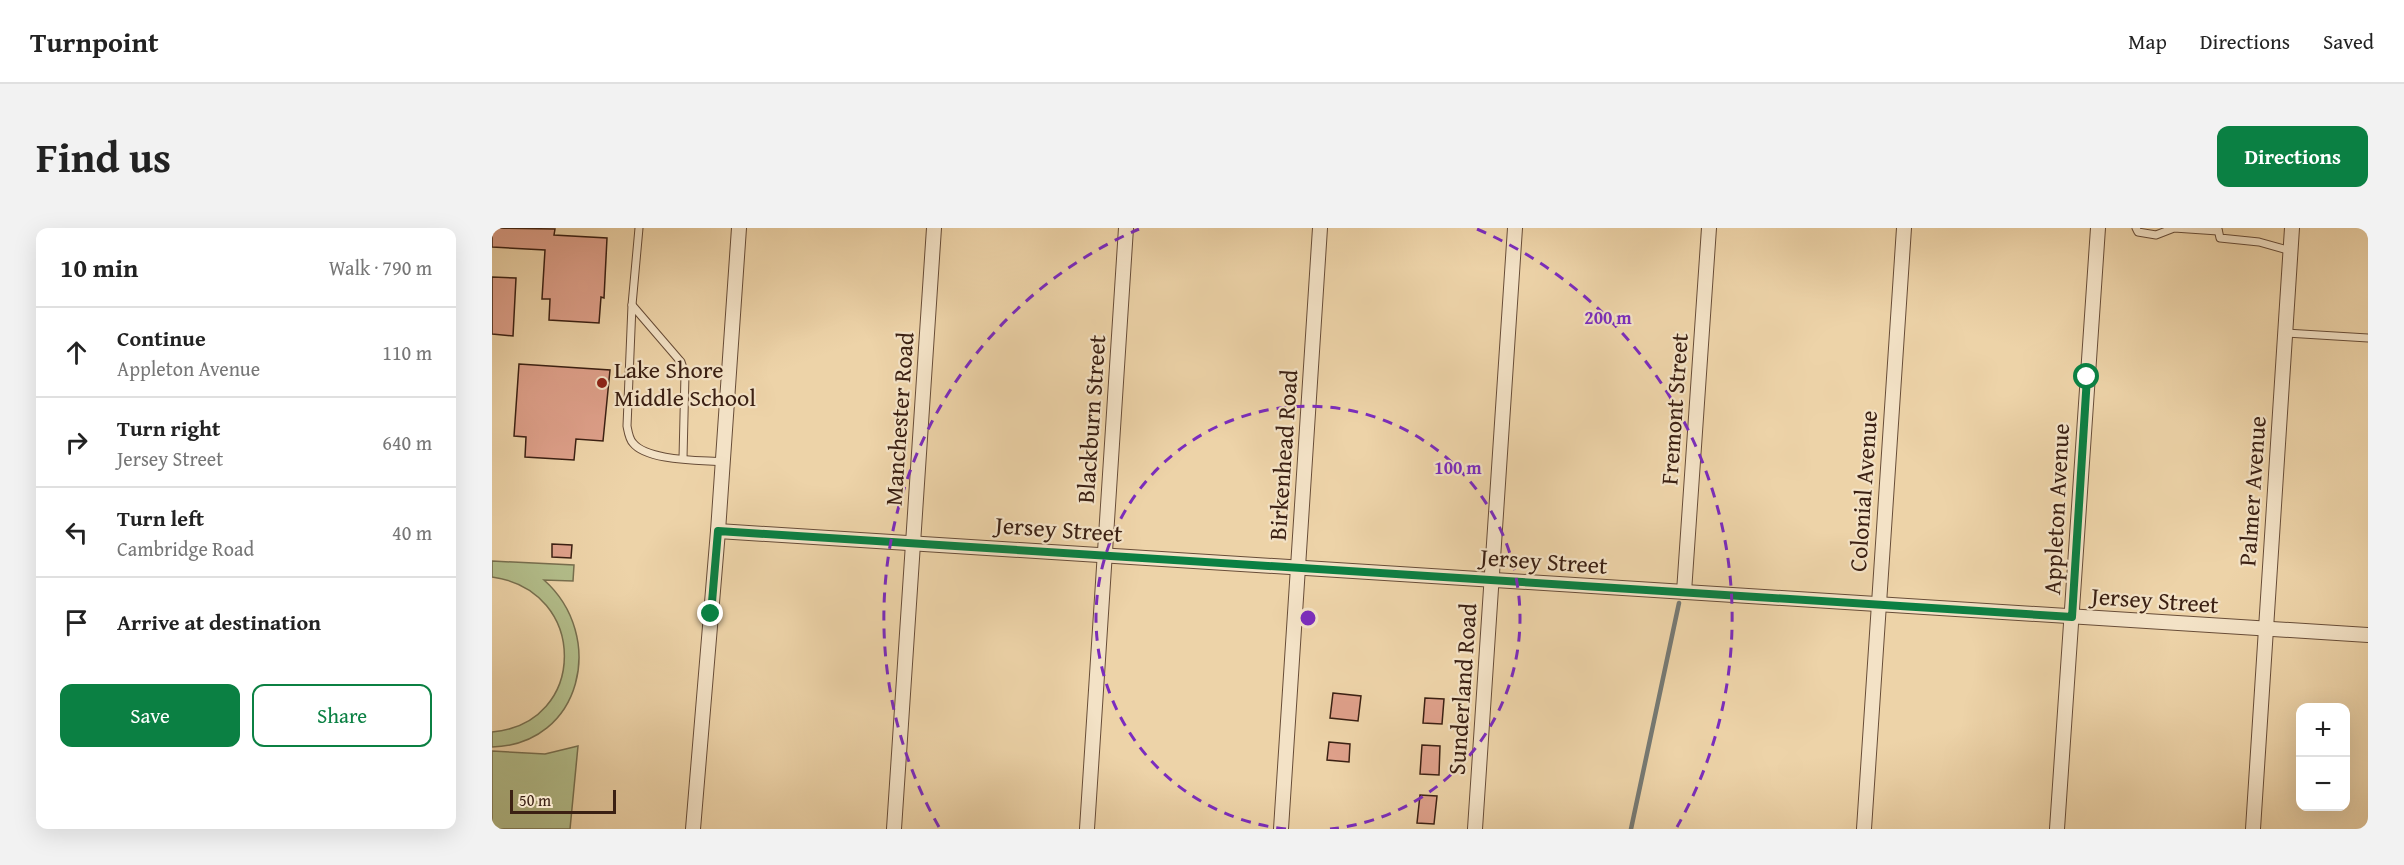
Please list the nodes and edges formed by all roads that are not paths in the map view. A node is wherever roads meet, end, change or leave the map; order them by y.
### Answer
1 (639, 228) edge
2 (739, 228) edge
3 (934, 228) edge
4 (1126, 228) edge
5 (1320, 228) edge
6 (1515, 228) edge
7 (1709, 228) edge
8 (1904, 228) edge
9 (2098, 228) edge
10 (2136, 228) edge
11 (2292, 228) edge
12 (2218, 230) edge
13 (2291, 251) junction
14 (632, 305) junction
15 (2285, 333) junction
16 (2368, 338) edge
17 (683, 458) junction
18 (723, 462) junction
19 (718, 531) junction
20 (913, 542) junction
21 (1104, 555) junction
22 (1298, 566) junction
23 (1491, 580) junction
24 (1684, 592) junction
25 (1878, 605) junction
26 (2072, 617) junction
27 (2265, 629) junction
28 (2368, 635) edge
29 (693, 829) edge
30 (894, 829) edge
31 (1087, 829) edge
32 (1281, 829) edge
33 (1475, 829) edge
34 (1864, 829) edge
35 (2057, 829) edge
36 (2253, 829) edge

1 - 14 lane
2 - 18 street
3 - 20 street, Manchester Road
4 - 21 street, Blackburn Street
5 - 22 street, Birkenhead Road
6 - 23 street, Sunderland Road
7 - 24 street, Fremont Street
8 - 25 street, Colonial Avenue
9 - 26 street, Appleton Avenue
10 - 12 lane
11 - 13 street, Palmer Avenue
12 - 13 lane
13 - 15 street, Palmer Avenue
14 - 17 lane
14 - 17 lane
15 - 16 lane
15 - 27 street, Palmer Avenue
17 - 18 lane
18 - 19 street
19 - 20 street, Jersey Street
19 - 29 street
20 - 21 street, Jersey Street
20 - 30 street, Manchester Road
21 - 22 street, Jersey Street
21 - 31 street, Blackburn Street
22 - 23 street, Jersey Street
22 - 32 street, Birkenhead Road
23 - 24 street, Jersey Street
23 - 33 street, Sunderland Road
24 - 25 street, Jersey Street
25 - 26 street, Jersey Street
25 - 34 street, Colonial Avenue
26 - 27 street, Jersey Street
26 - 35 street, Appleton Avenue
27 - 28 street, Jersey Street
27 - 36 street, Palmer Avenue

